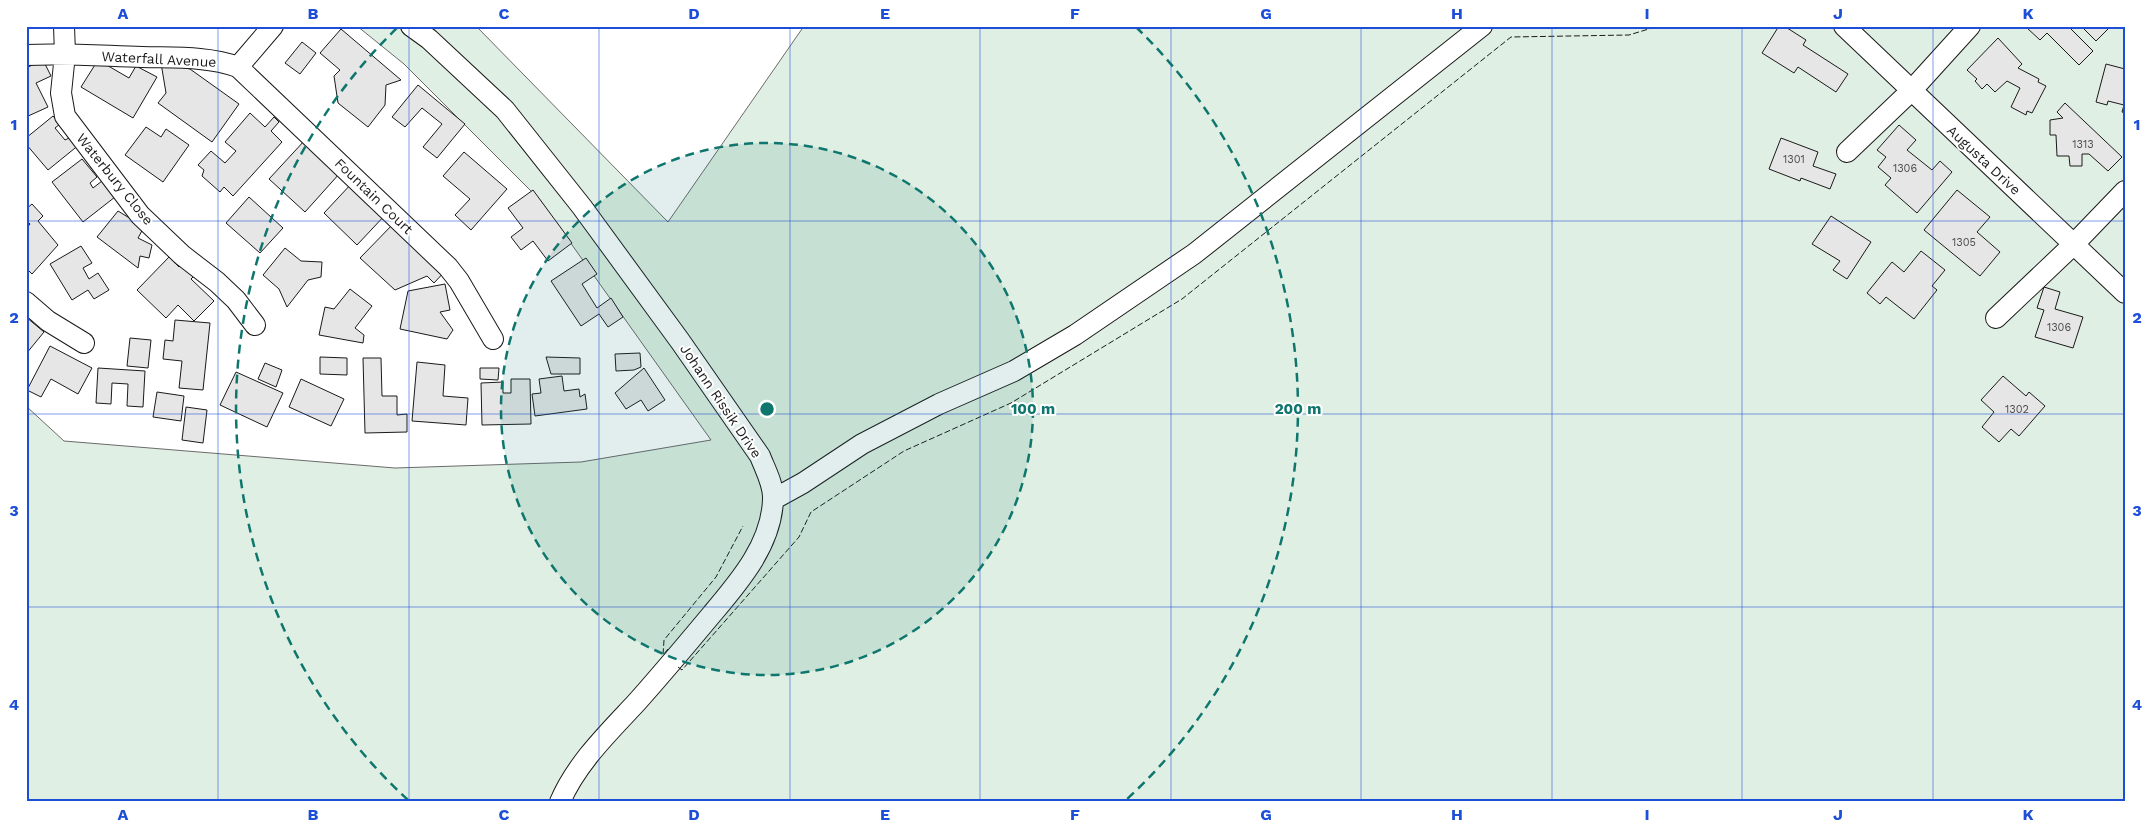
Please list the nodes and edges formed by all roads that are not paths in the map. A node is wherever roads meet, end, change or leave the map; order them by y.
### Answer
1 (64, 26) edge
2 (273, 26) edge
3 (411, 26) edge
4 (1844, 26) edge
5 (1970, 26) edge
6 (1482, 27) edge
7 (65, 54) junction
8 (26, 55) edge
9 (238, 67) junction
10 (1911, 91) junction
11 (1848, 152) dead end
12 (2125, 191) edge
13 (2074, 244) junction
14 (2125, 293) edge
15 (26, 302) edge
16 (1996, 318) dead end
17 (255, 325) dead end
18 (493, 339) dead end
19 (84, 343) dead end
20 (774, 499) junction
21 (560, 802) edge

1 - 7 street, Waterbury Close
2 - 9 street
3 - 20 street, Johann Rissik Drive
4 - 10 street, Augusta Drive
5 - 10 street
6 - 20 street
7 - 8 street, Waterfall Avenue
7 - 9 street, Waterfall Avenue
7 - 17 street, Waterbury Close
9 - 18 street, Fountain Court
10 - 11 street
10 - 13 street, Augusta Drive
12 - 13 street
13 - 14 street, Augusta Drive
13 - 16 street
15 - 19 street
20 - 21 street, Johann Rissik Drive

